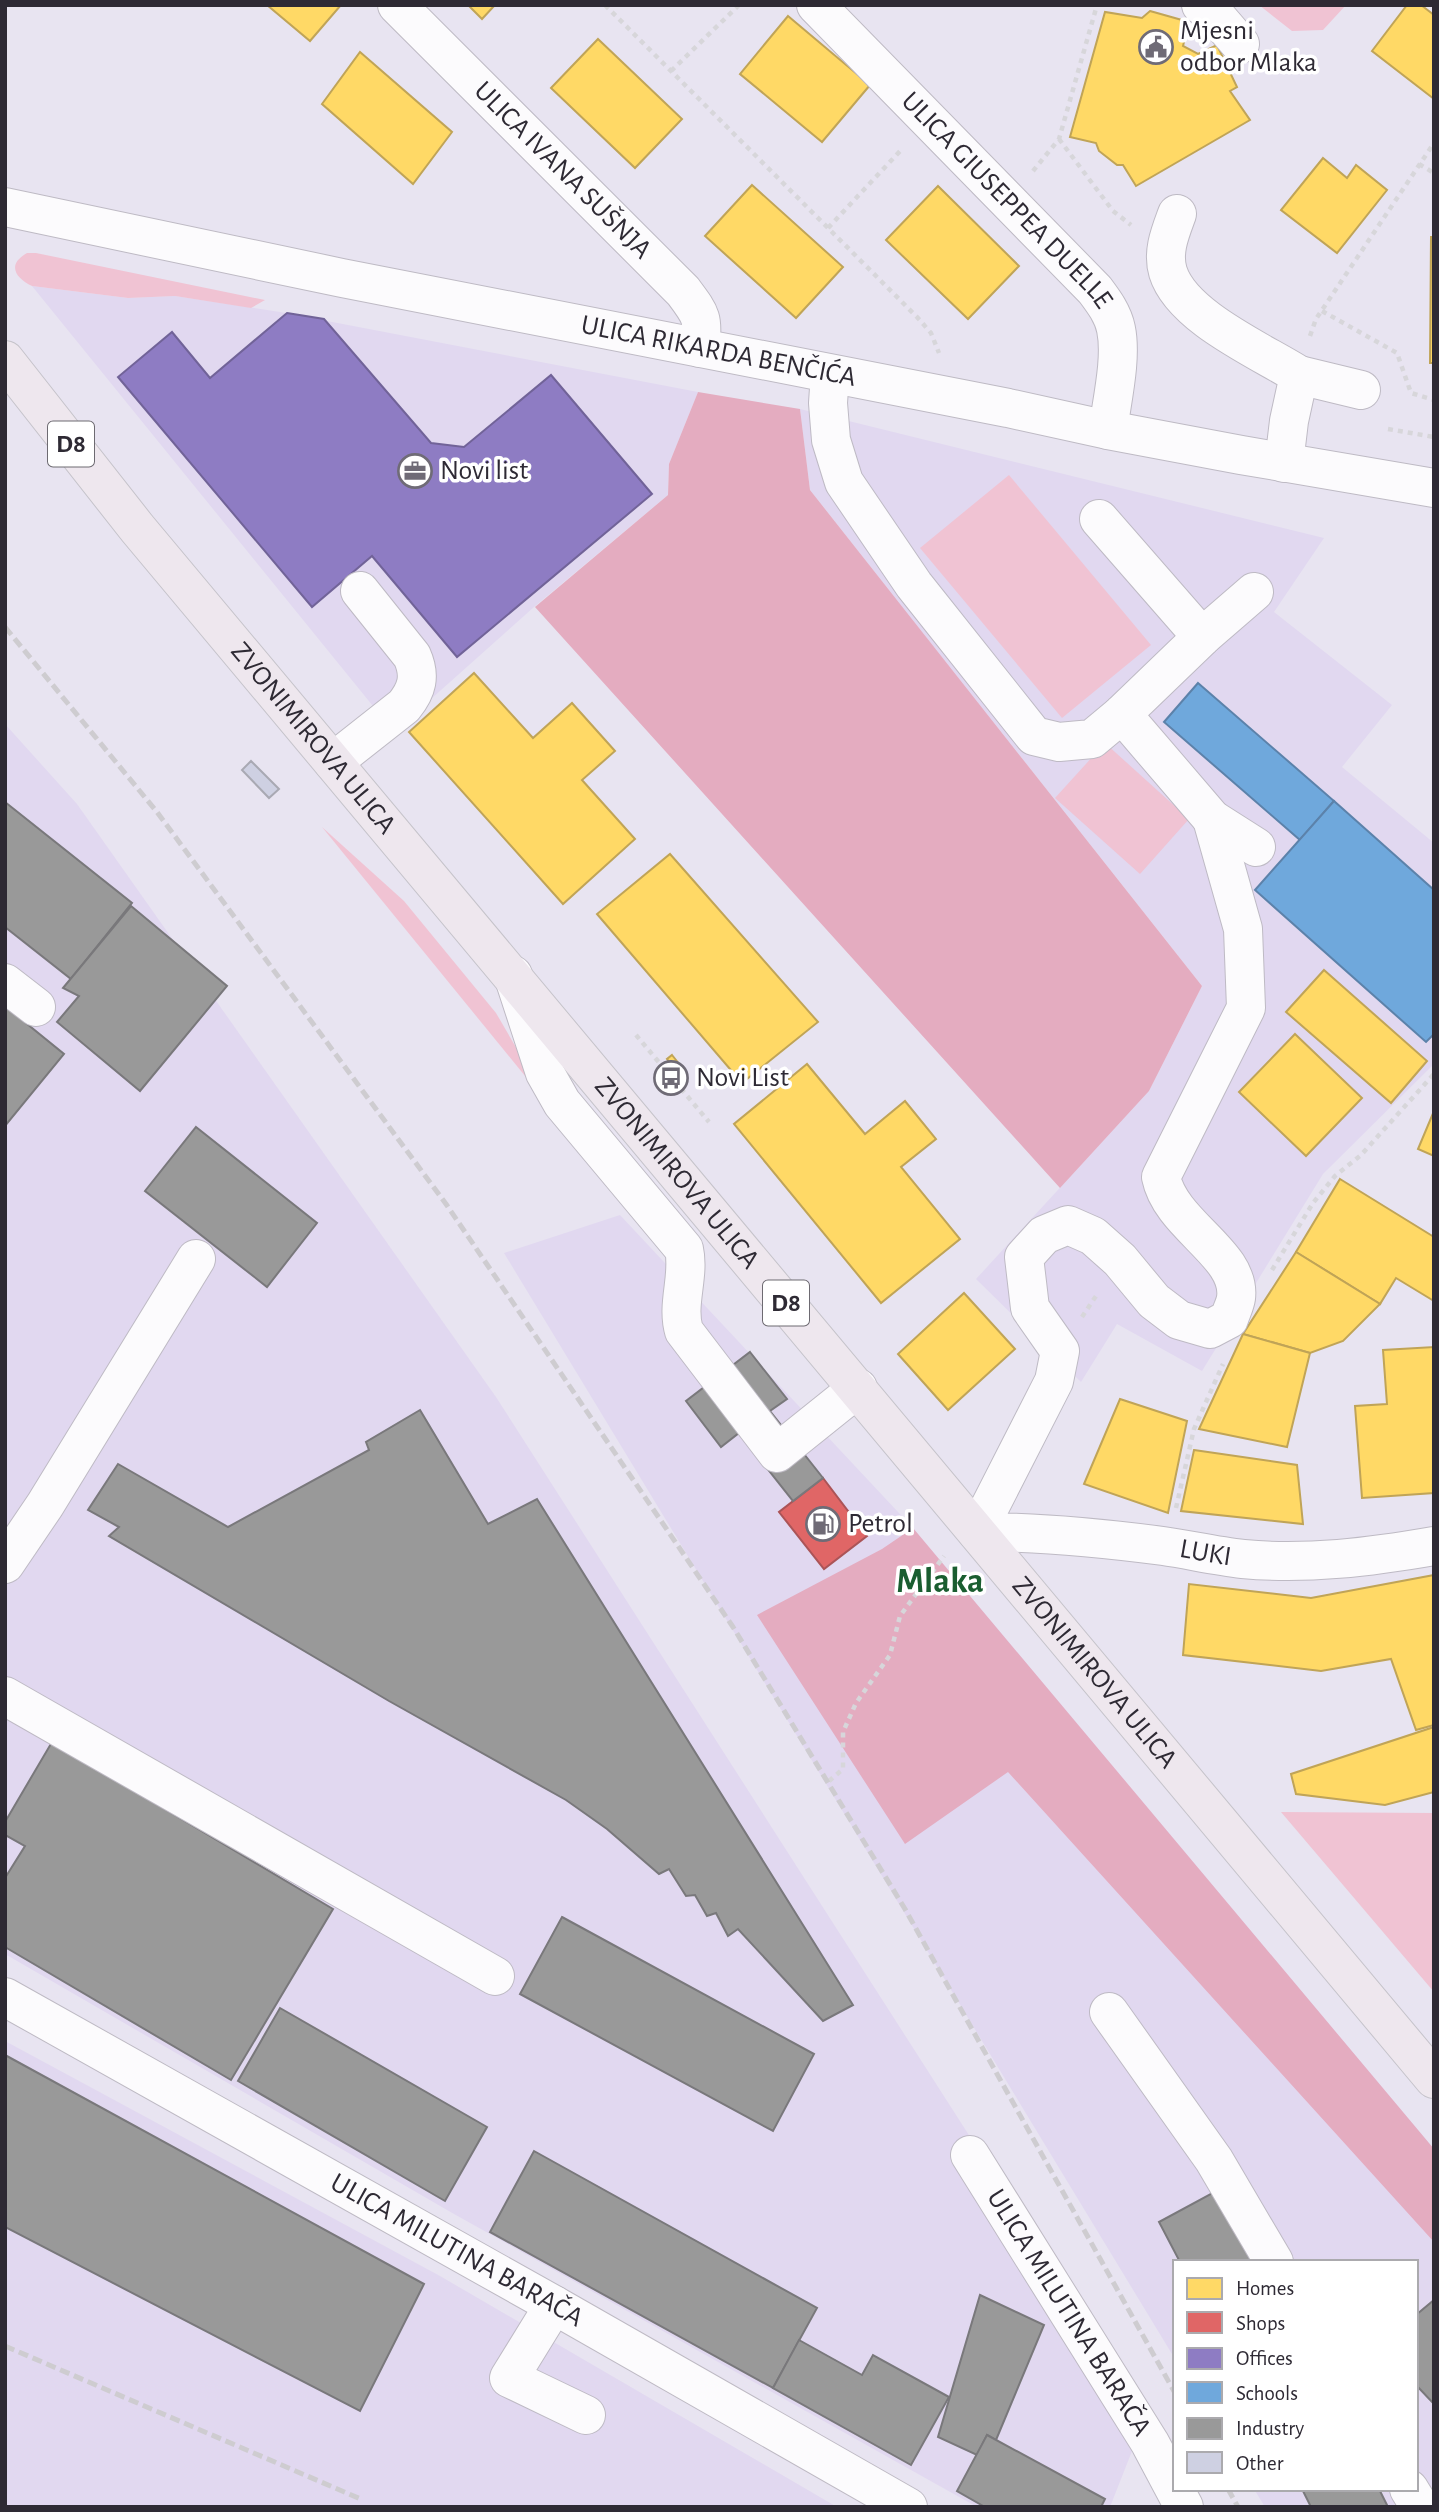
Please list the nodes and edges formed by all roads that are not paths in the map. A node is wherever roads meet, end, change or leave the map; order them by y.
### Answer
1 (397, 5) edge
2 (816, 5) edge
3 (1201, 5) edge
4 (1240, 44) dead end
5 (5, 207) edge
6 (1172, 232) road end
7 (700, 348) junction
8 (5, 360) edge
9 (830, 374) junction
10 (1299, 375) junction
11 (1361, 390) dead end
12 (1108, 430) junction
13 (1284, 463) junction
14 (1434, 488) edge
15 (1100, 519) dead end
16 (360, 591) dead end
17 (1254, 592) dead end
18 (1202, 637) junction
19 (1122, 714) junction
20 (333, 762) junction
21 (1212, 819) junction
22 (1256, 847) dead end
23 (513, 975) junction
24 (5, 983) edge
25 (36, 1007) dead end
26 (196, 1259) dead end
27 (858, 1388) junction
28 (977, 1532) junction
29 (1434, 1546) edge
30 (5, 1564) edge
31 (5, 1696) edge
32 (495, 1976) dead end
33 (5, 1997) edge
34 (1108, 2012) dead end
35 (1434, 2079) edge
36 (970, 2155) dead end
37 (1273, 2260) edge
38 (554, 2305) junction
39 (586, 2415) dead end
40 (1173, 2486) edge
41 (1176, 2491) edge
42 (1410, 2491) edge
43 (908, 2507) edge
44 (1184, 2507) edge
45 (1420, 2507) edge

1 - 7 street, ULICA IVANA SUŠNJA
2 - 12 street, ULICA GIUSEPPEA DUELLE
3 - 4 street
5 - 7 street, ULICA RIKARDA BENČIĆA
6 - 10 street
7 - 9 street, ULICA RIKARDA BENČIĆA
8 - 20 main road, ZVONIMIROVA ULICA / D8
9 - 12 street, ULICA RIKARDA BENČIĆA
9 - 19 street
10 - 11 street
10 - 13 street
12 - 13 street, ULICA RIKARDA BENČIĆA
13 - 14 street, ULICA RIKARDA BENČIĆA
15 - 18 street
16 - 20 street
17 - 18 street
18 - 19 street
19 - 21 street
20 - 23 main road, ZVONIMIROVA ULICA / D8
21 - 22 street
21 - 28 street
23 - 27 main road, ZVONIMIROVA ULICA / D8
23 - 27 street
24 - 25 street
26 - 30 street
27 - 28 main road, ZVONIMIROVA ULICA / D8
28 - 29 street, LUKI
28 - 35 main road, ZVONIMIROVA ULICA / D8
31 - 32 street
33 - 38 street, ULICA MILUTINA BARAČA
34 - 37 street
36 - 40 street, ULICA MILUTINA BARAČA
38 - 39 street
38 - 43 street, ULICA MILUTINA BARAČA
41 - 44 street, ULICA MILUTINA BARAČA
42 - 45 street

